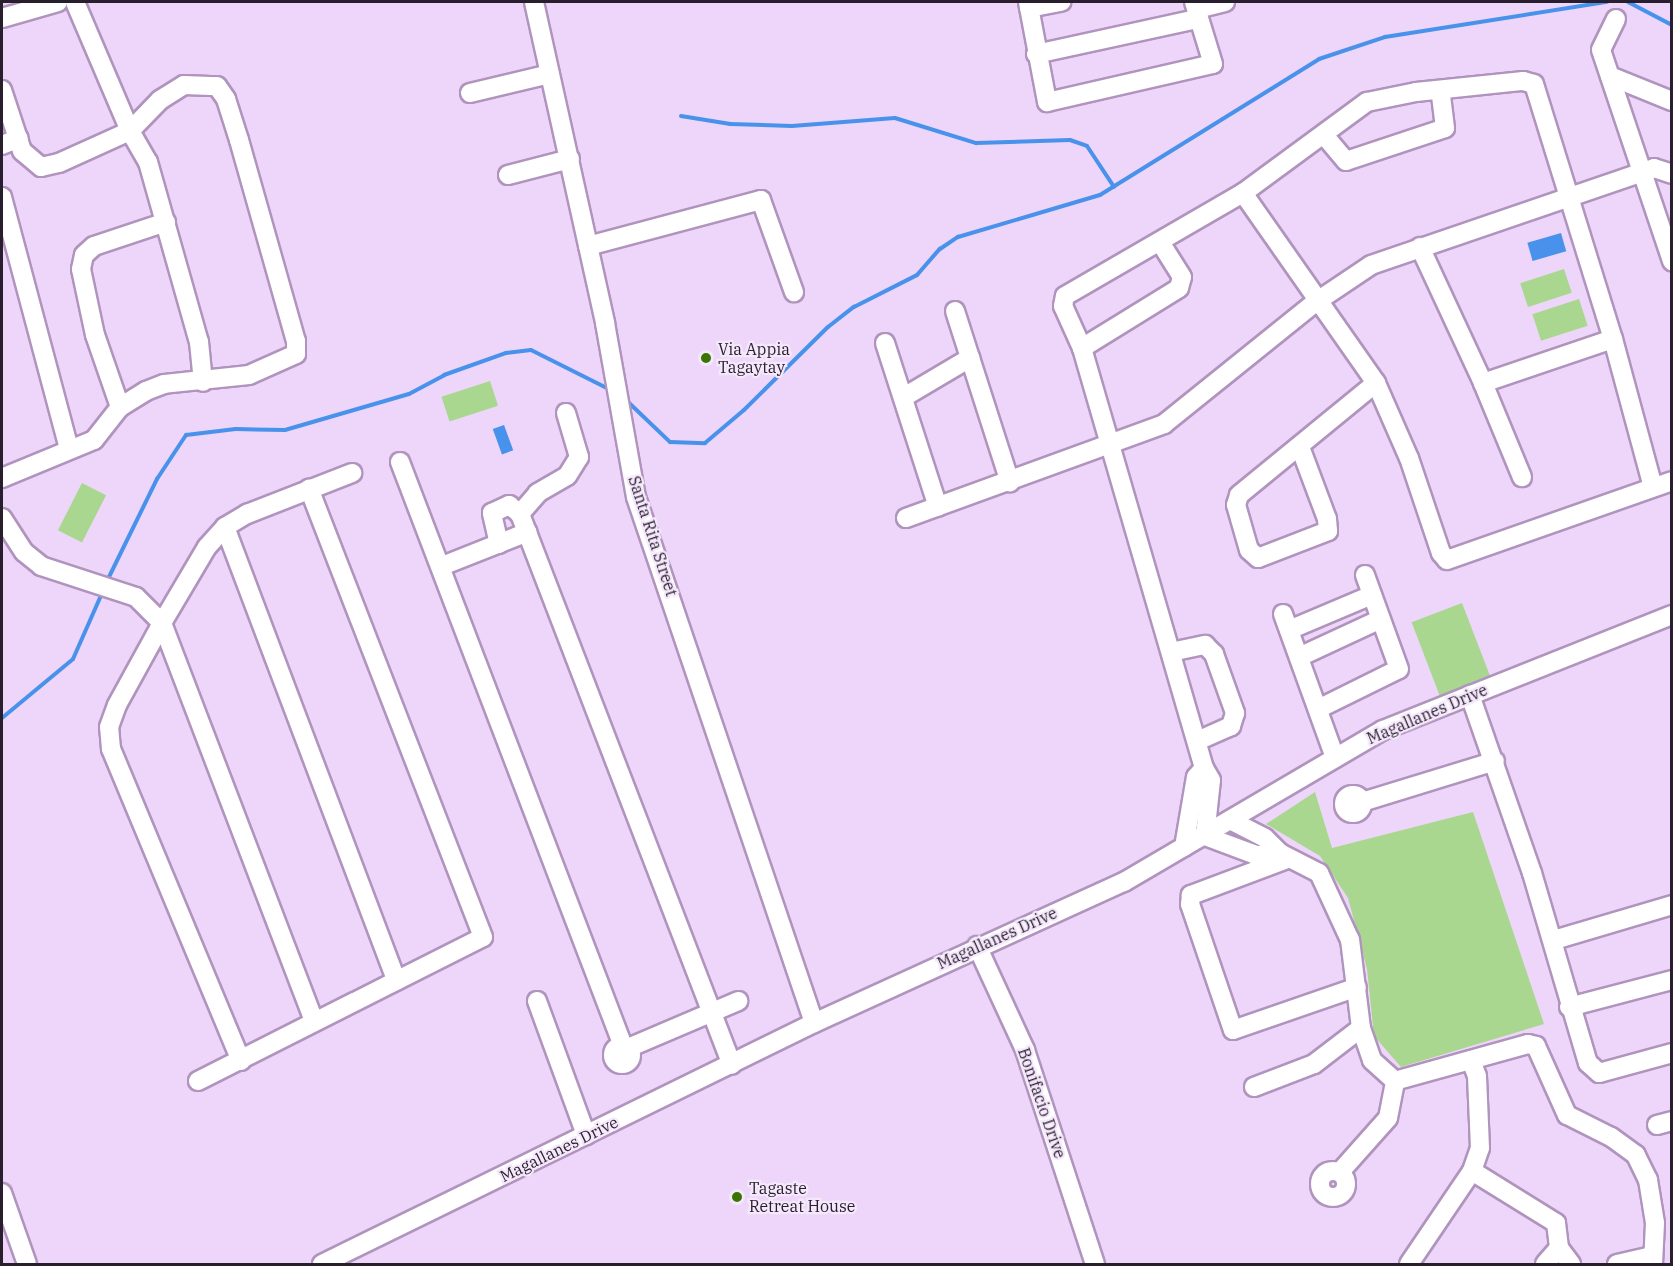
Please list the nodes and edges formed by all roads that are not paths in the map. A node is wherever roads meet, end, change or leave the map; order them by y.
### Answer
1 (58, 2) edge
2 (75, 2) edge
3 (534, 2) edge
4 (1061, 2) edge
5 (1225, 2) edge
6 (1028, 5) edge
7 (1196, 10) edge
8 (2, 18) edge
9 (1616, 19) dead end
10 (1036, 54) junction
11 (550, 74) junction
12 (1610, 76) junction
13 (2, 90) edge
14 (1440, 90) junction
15 (470, 93) dead end
16 (1671, 100) edge
17 (130, 131) junction
18 (1324, 135) junction
19 (19, 138) junction
20 (2, 146) edge
21 (570, 159) junction
22 (1642, 171) junction
23 (1671, 174) edge
24 (508, 175) dead end
25 (1243, 193) junction
26 (2, 196) edge
27 (1570, 200) junction
28 (1664, 216) edge
29 (166, 222) junction
30 (1160, 242) junction
31 (588, 246) junction
32 (1419, 247) junction
33 (1671, 261) edge
34 (794, 292) dead end
35 (1316, 302) junction
36 (955, 311) dead end
37 (1612, 339) junction
38 (885, 343) dead end
39 (1082, 348) junction
40 (970, 358) junction
41 (203, 382) junction
42 (1376, 383) junction
43 (1484, 383) junction
44 (904, 397) junction
45 (120, 407) junction
46 (566, 413) dead end
47 (1111, 446) junction
48 (1300, 447) junction
49 (69, 449) junction
50 (400, 462) dead end
51 (352, 473) dead end
52 (1522, 477) dead end
53 (2, 478) edge
54 (1671, 481) edge
55 (1010, 482) junction
56 (1653, 487) junction
57 (309, 489) junction
58 (938, 507) junction
59 (520, 514) junction
60 (906, 518) dead end
61 (2, 519) edge
62 (225, 527) junction
63 (528, 532) junction
64 (498, 544) junction
65 (442, 566) junction
66 (1365, 575) dead end
67 (1372, 595) junction
68 (1671, 615) edge
69 (1381, 619) junction
70 (162, 623) junction
71 (1171, 652) junction
72 (1299, 657) junction
73 (1470, 695) junction
74 (1318, 709) junction
75 (1198, 741) junction
76 (1335, 758) junction
77 (1495, 761) junction
78 (1204, 768) junction
79 (1362, 801) dead end
80 (1230, 820) junction
81 (1205, 836) junction
82 (1184, 847) junction
83 (1286, 855) junction
84 (1671, 905) edge
85 (1554, 940) junction
86 (977, 946) junction
87 (1671, 980) edge
88 (397, 981) junction
89 (1357, 987) junction
90 (537, 1001) dead end
91 (738, 1002) dead end
92 (1569, 1007) junction
93 (711, 1012) junction
94 (314, 1022) junction
95 (813, 1023) junction
96 (1361, 1028) junction
97 (1671, 1053) edge
98 (1471, 1060) junction
99 (241, 1061) junction
100 (732, 1065) junction
101 (198, 1081) dead end
102 (1395, 1081) junction
103 (1254, 1087) dead end
104 (586, 1135) junction
105 (1472, 1171) junction
106 (1340, 1172) dead end
107 (2, 1193) edge
108 (1663, 1221) edge
109 (1559, 1248) junction
110 (1653, 1260) edge
111 (27, 1264) edge
112 (322, 1264) edge
113 (1095, 1264) edge
114 (1409, 1264) edge
115 (1545, 1264) edge
116 (1571, 1264) edge
117 (1617, 1264) edge

1 - 8 street
2 - 17 street
3 - 11 street, Santa Rita Street
4 - 6 street
5 - 7 street
6 - 10 street
7 - 10 street
7 - 10 street
9 - 12 street
11 - 15 street
11 - 21 street, Santa Rita Street
12 - 16 street
12 - 22 street
13 - 19 street
14 - 18 street
14 - 18 street
14 - 27 street
17 - 19 street
17 - 29 street
17 - 41 street
18 - 25 street
19 - 20 street
21 - 24 street
21 - 31 street, Santa Rita Street
22 - 23 street
22 - 27 street
22 - 28 street
25 - 30 street
25 - 35 street
26 - 49 street
27 - 32 street
27 - 37 street
28 - 33 street
29 - 41 street
29 - 45 street
30 - 39 street
30 - 39 street
31 - 34 street
31 - 95 street, Santa Rita Street
32 - 35 street
32 - 43 street
35 - 42 street
35 - 47 street
36 - 40 street
37 - 43 street
37 - 56 street
38 - 44 street
39 - 47 street
40 - 44 street
40 - 55 street
41 - 45 street
42 - 48 street
42 - 56 street
43 - 52 street
44 - 58 street
45 - 49 street
46 - 59 street
47 - 55 street
47 - 71 street
48 - 48 street
49 - 53 street
50 - 65 street
51 - 57 street
54 - 56 street
55 - 58 street
57 - 62 street
57 - 88 street
58 - 60 street
59 - 63 street
59 - 64 street
61 - 70 street
62 - 70 street
62 - 88 street
63 - 64 street
63 - 93 street
64 - 65 street
65 - 93 street
66 - 67 street
67 - 69 street
67 - 72 street
68 - 73 street, Magallanes Drive
69 - 72 street
69 - 74 street
70 - 94 street
70 - 99 street
71 - 75 street
71 - 75 street
72 - 74 street
73 - 76 street, Magallanes Drive
73 - 77 street
74 - 76 street
75 - 78 street
76 - 80 street, Magallanes Drive
77 - 79 street
77 - 85 street
78 - 81 street
78 - 82 street
80 - 81 street, Magallanes Drive
80 - 83 street
81 - 82 street, Magallanes Drive
81 - 83 street
82 - 86 street, Magallanes Drive
83 - 89 street
83 - 89 street
84 - 85 street
85 - 92 street
86 - 95 street, Magallanes Drive
86 - 113 street, Bonifacio Drive
87 - 92 street
88 - 94 street
89 - 96 street
90 - 104 street
91 - 93 street
92 - 97 street
93 - 100 street
94 - 99 street
95 - 100 street, Magallanes Drive
96 - 102 street
96 - 103 street
98 - 102 street
98 - 105 street
98 - 108 street
99 - 101 street
100 - 104 street, Magallanes Drive
102 - 106 street
104 - 112 street, Magallanes Drive
105 - 109 street
105 - 114 street
107 - 111 street
108 - 110 street
109 - 115 street
109 - 116 street
110 - 117 street

